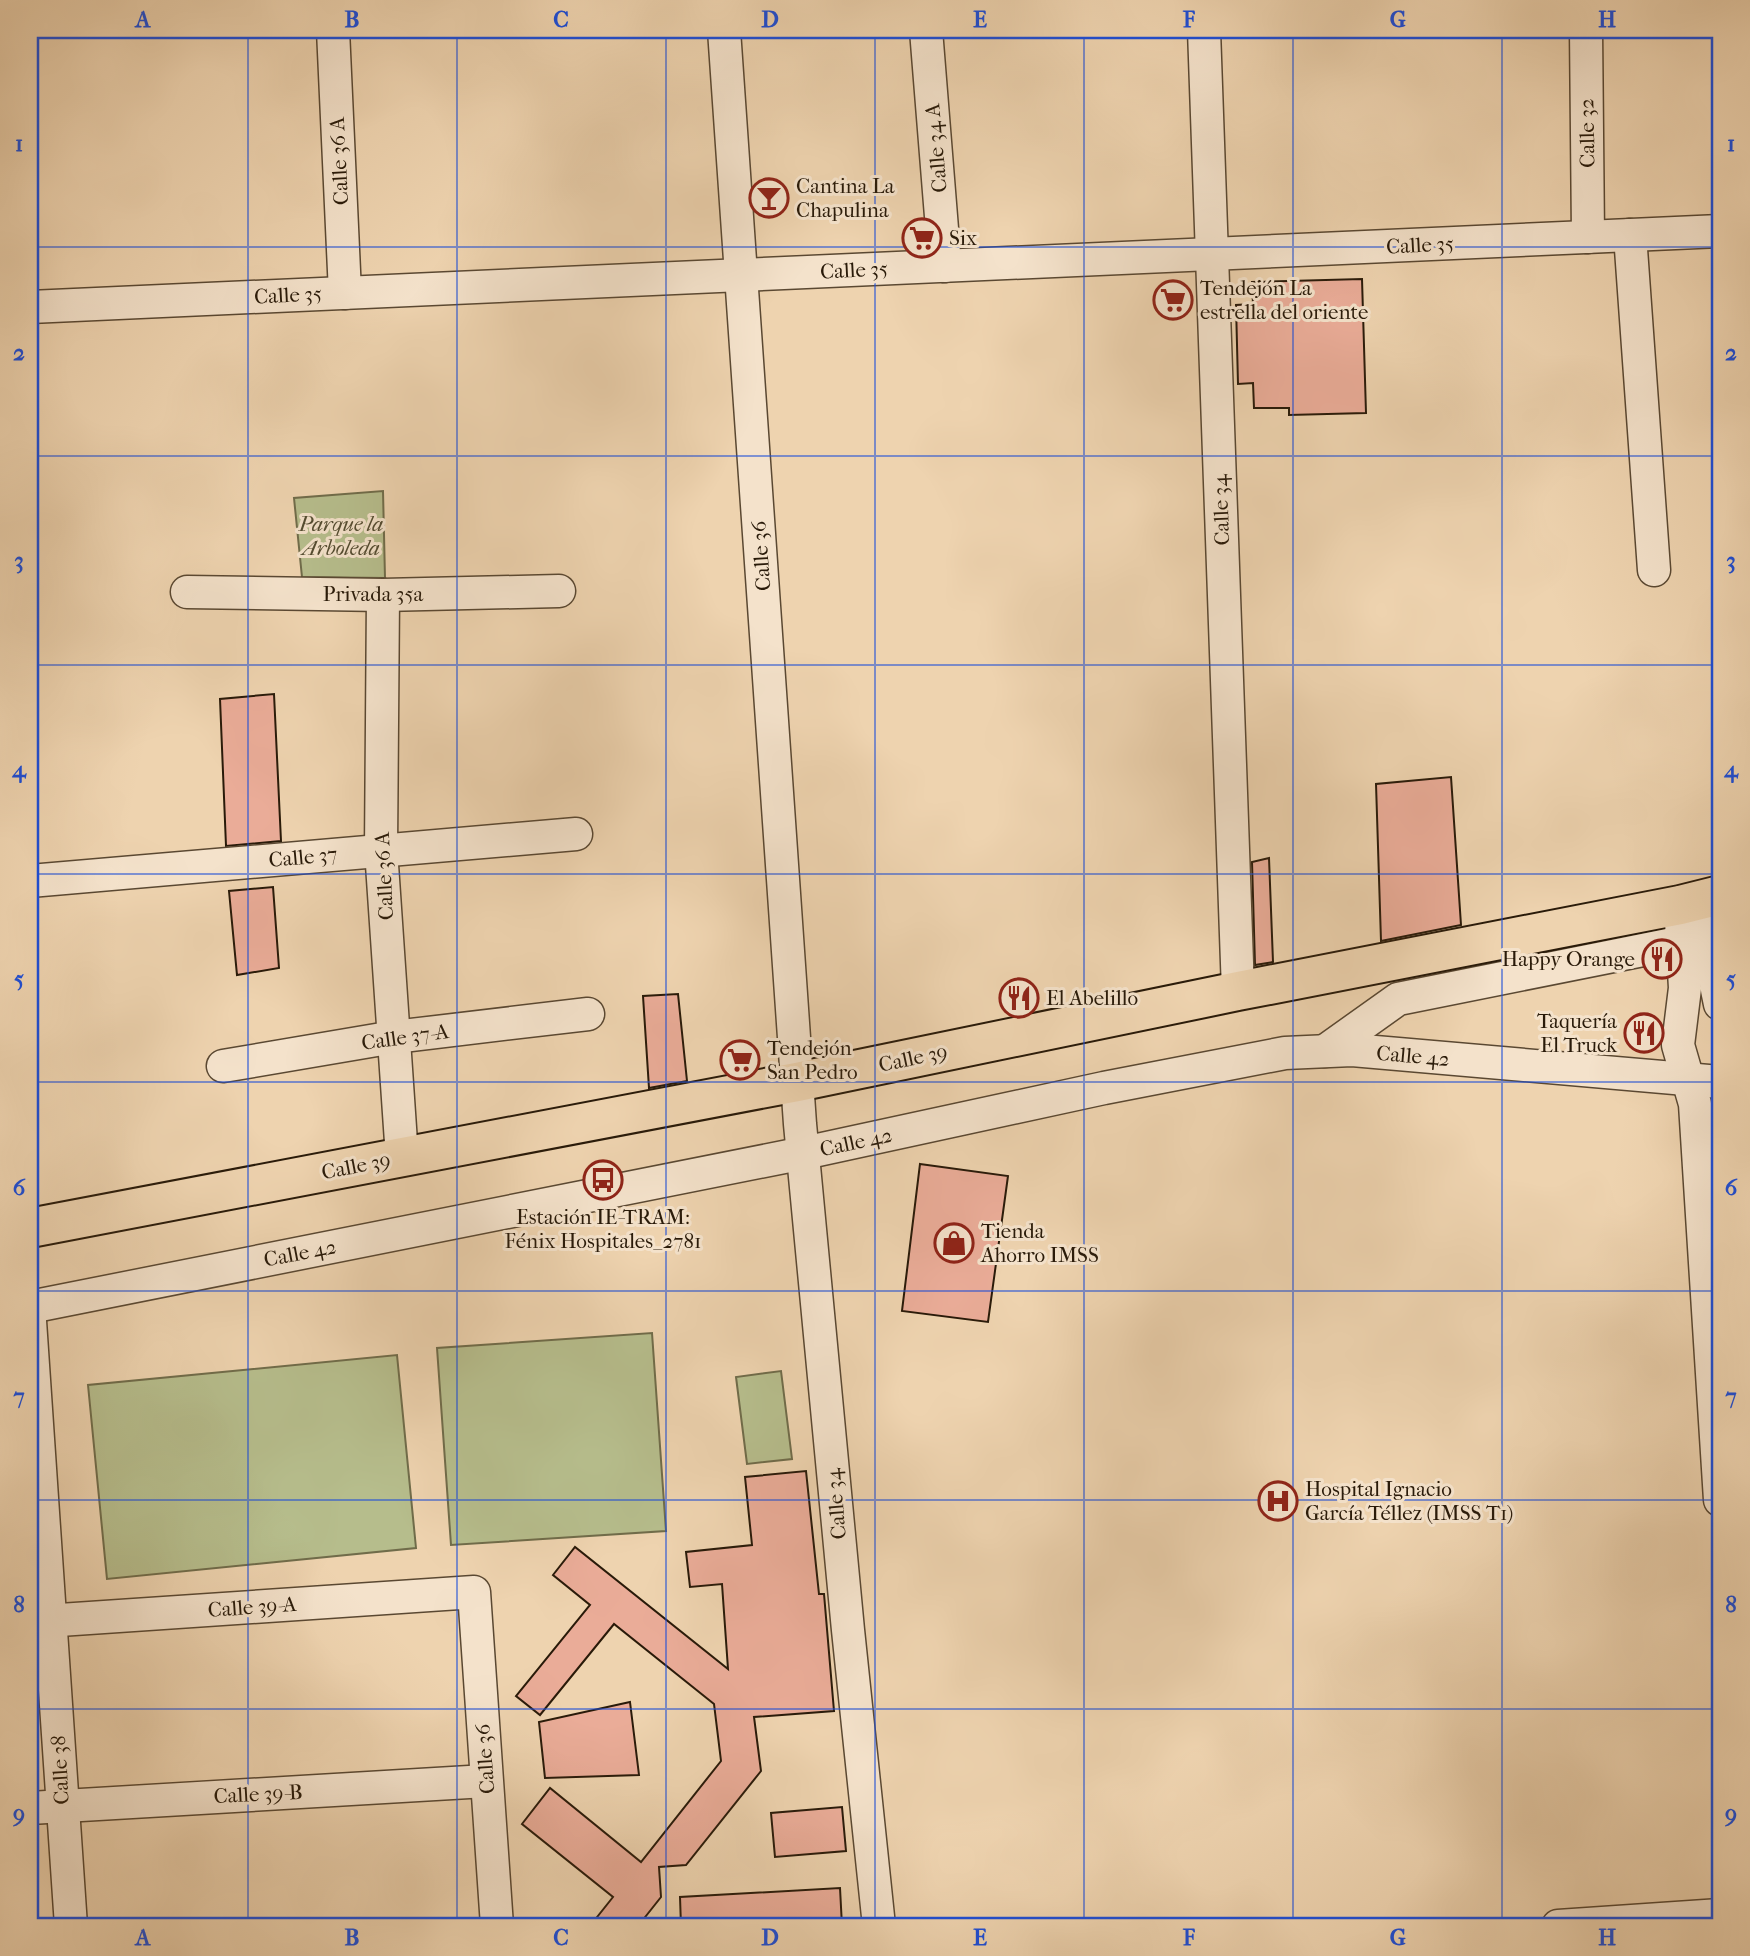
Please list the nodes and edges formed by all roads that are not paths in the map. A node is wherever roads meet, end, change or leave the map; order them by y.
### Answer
1 (333, 30) edge
2 (724, 30) edge
3 (926, 30) edge
4 (1205, 30) edge
5 (1586, 30) edge
6 (1720, 231) edge
7 (1630, 235) junction
8 (1588, 237) junction
9 (1212, 254) junction
10 (945, 266) junction
11 (741, 275) junction
12 (345, 293) junction
13 (30, 307) edge
14 (1654, 570) dead end
15 (559, 591) dead end
16 (187, 592) dead end
17 (383, 595) junction
18 (576, 834) dead end
19 (381, 850) junction
20 (30, 881) edge
21 (1680, 905) junction
22 (1630, 914) junction
23 (1718, 916) edge
24 (1682, 942) junction
25 (1238, 991) junction
26 (1720, 1004) edge
27 (588, 1014) dead end
28 (1681, 1014) junction
29 (1720, 1024) edge
30 (394, 1037) junction
31 (1325, 1051) junction
32 (223, 1066) dead end
33 (1688, 1079) junction
34 (797, 1082) junction
35 (1720, 1082) edge
36 (803, 1153) junction
37 (402, 1157) junction
38 (30, 1228) edge
39 (30, 1307) edge
40 (30, 1321) edge
41 (1720, 1500) edge
42 (474, 1592) joint
43 (41, 1622) edge
44 (486, 1781) junction
45 (62, 1805) junction
46 (30, 1808) edge
47 (1720, 1915) edge
48 (1677, 1922) edge
49 (71, 1926) edge
50 (496, 1926) edge
51 (879, 1926) edge
52 (1558, 1926) edge

1 - 12 street, Calle 36 A
2 - 11 street, Calle 36
3 - 10 street, Calle 34 A
4 - 9 street, Calle 34
5 - 8 street, Calle 32
6 - 7 street, Calle 35
7 - 8 street, Calle 35
7 - 14 street
8 - 9 street, Calle 35
9 - 10 street, Calle 35
9 - 25 street, Calle 34
10 - 11 street, Calle 35
11 - 12 street, Calle 35
11 - 34 street, Calle 36
12 - 13 street, Calle 35
15 - 17 street, Privada 35a
16 - 17 street, Privada 35a
17 - 19 street, Calle 36 A
18 - 19 street, Calle 37
19 - 20 street, Calle 37
19 - 30 street, Calle 36 A
21 - 22 main road, Calle 39
21 - 23 main road, Calle 39
21 - 24 street
22 - 24 street
22 - 25 main road, Calle 39
23 - 24 street
23 - 26 street
24 - 28 street
24 - 31 street
25 - 34 main road, Calle 39
27 - 30 street, Calle 37-A
28 - 29 street
28 - 33 street
30 - 32 street, Calle 37-A
30 - 37 street, Calle 36 A
31 - 33 street, Calle 42
31 - 36 street, Calle 42
33 - 35 street
33 - 41 street
34 - 36 street, Calle 34
34 - 37 main road, Calle 39
36 - 39 street, Calle 42
36 - 51 street, Calle 34
37 - 38 main road, Calle 39
40 - 43 street, Calle 38
42 - 43 street, Calle 39-A
42 - 44 street, Calle 36
43 - 45 street, Calle 38
44 - 45 street, Calle 39-B
44 - 50 street, Calle 36
45 - 46 street, Calle 39-B
45 - 49 street, Calle 38
47 - 48 street
48 - 52 street

